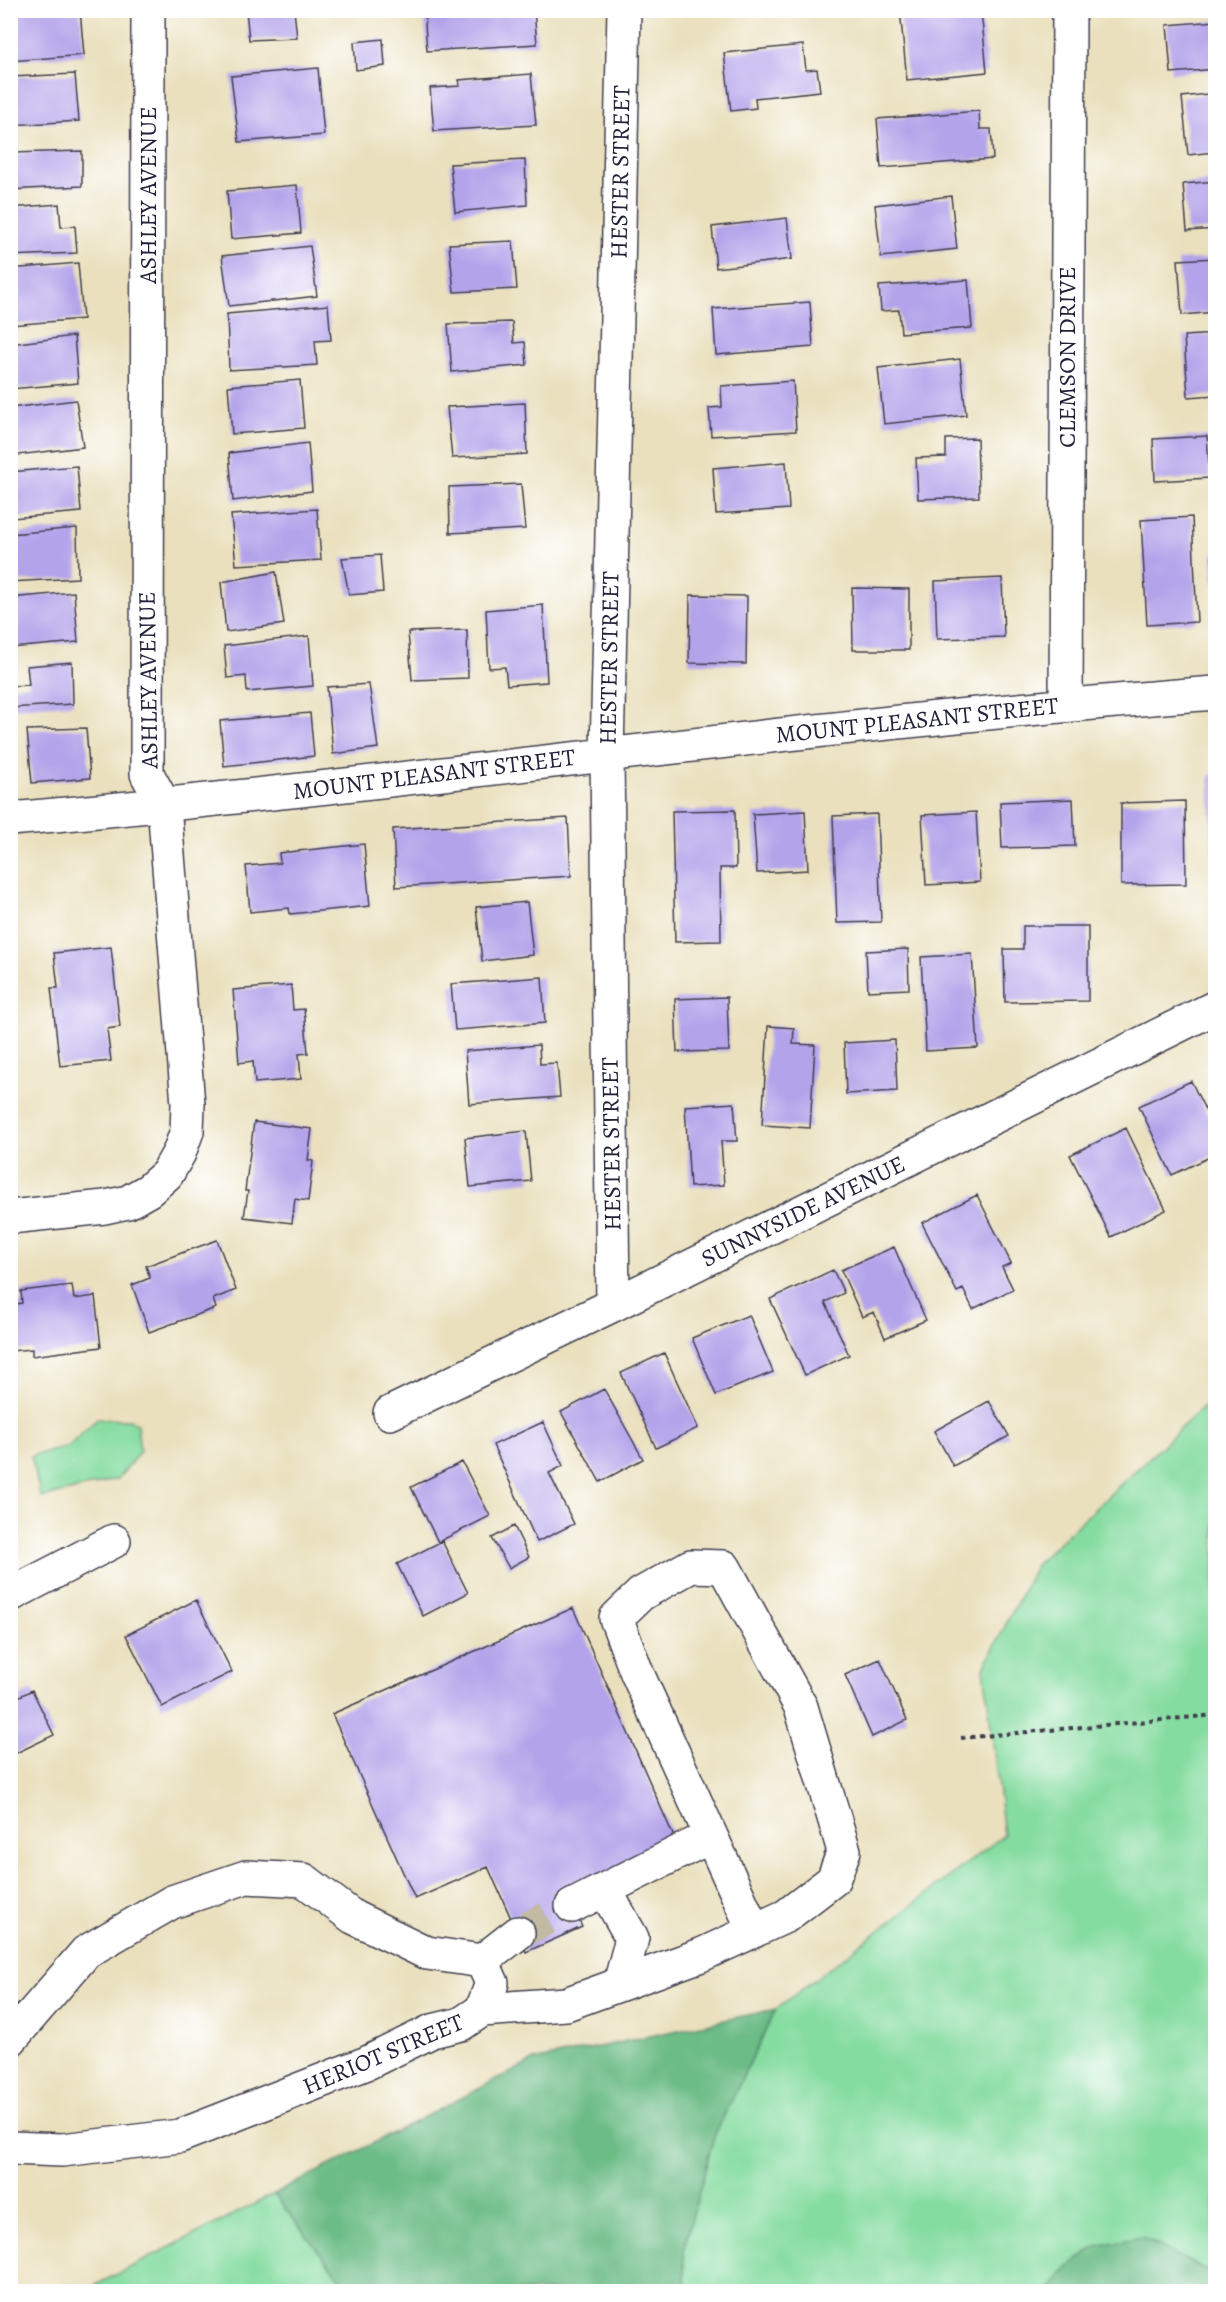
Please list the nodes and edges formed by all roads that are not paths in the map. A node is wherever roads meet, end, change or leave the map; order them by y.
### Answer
1 (148, 10) edge
2 (624, 10) edge
3 (1070, 10) edge
4 (1215, 693) edge
5 (1066, 704) junction
6 (607, 754) junction
7 (164, 806) junction
8 (10, 819) edge
9 (1215, 1007) edge
10 (10, 1217) edge
11 (613, 1305) junction
12 (390, 1413) dead end
13 (114, 1541) dead end
14 (10, 1595) edge
15 (711, 1836) junction
16 (605, 1890) junction
17 (572, 1906) tunnel mouth
18 (754, 1931) junction
19 (518, 1934) tunnel mouth
20 (482, 1961) junction
21 (620, 1984) junction
22 (482, 2010) junction
23 (10, 2040) edge
24 (10, 2148) edge

1 - 7 street, ASHLEY AVENUE
2 - 6 street, HESTER STREET
3 - 5 street, CLEMSON DRIVE
4 - 5 street, MOUNT PLEASANT STREET
5 - 6 street, MOUNT PLEASANT STREET
6 - 7 street, MOUNT PLEASANT STREET
6 - 11 street, HESTER STREET
7 - 8 street, MOUNT PLEASANT STREET
7 - 10 street, ASHLEY AVENUE
9 - 11 street, SUNNYSIDE AVENUE
11 - 12 street, SUNNYSIDE AVENUE
13 - 14 street
15 - 16 street
15 - 18 street
15 - 18 street
16 - 17 street
16 - 21 street
18 - 21 street
19 - 20 street
20 - 22 street, HERIOT STREET
20 - 23 street
21 - 22 street
22 - 24 street, HERIOT STREET

